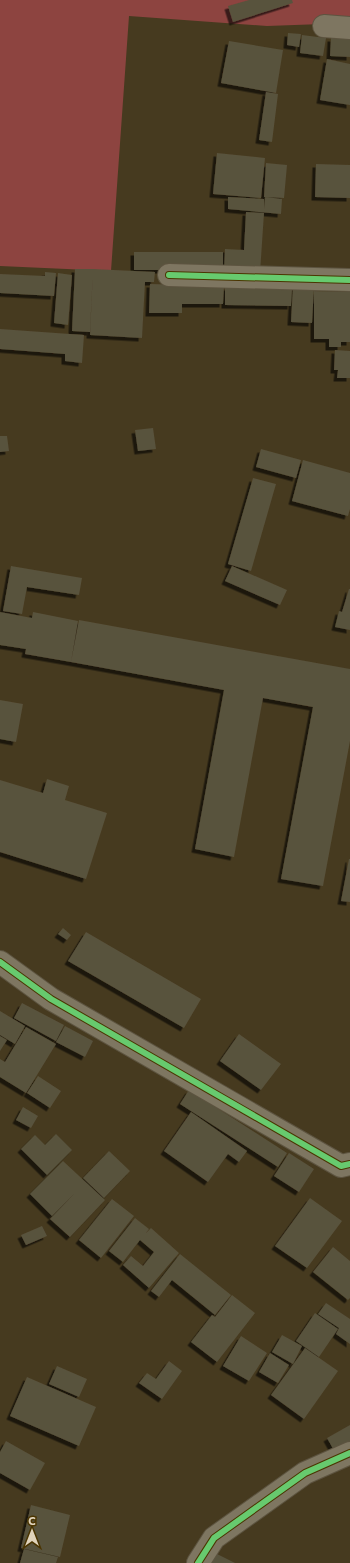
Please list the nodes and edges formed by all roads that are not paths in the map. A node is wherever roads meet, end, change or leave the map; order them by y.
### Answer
1 (324, 26) dead end
2 (350, 28) edge
3 (169, 275) dead end
4 (350, 280) edge
5 (0, 962) edge
6 (0, 982) edge
7 (51, 999) junction
8 (350, 1164) edge
9 (350, 1453) edge
10 (198, 1563) edge

1 - 2 street
3 - 4 street
5 - 7 street
6 - 7 street
7 - 8 street
9 - 10 street

